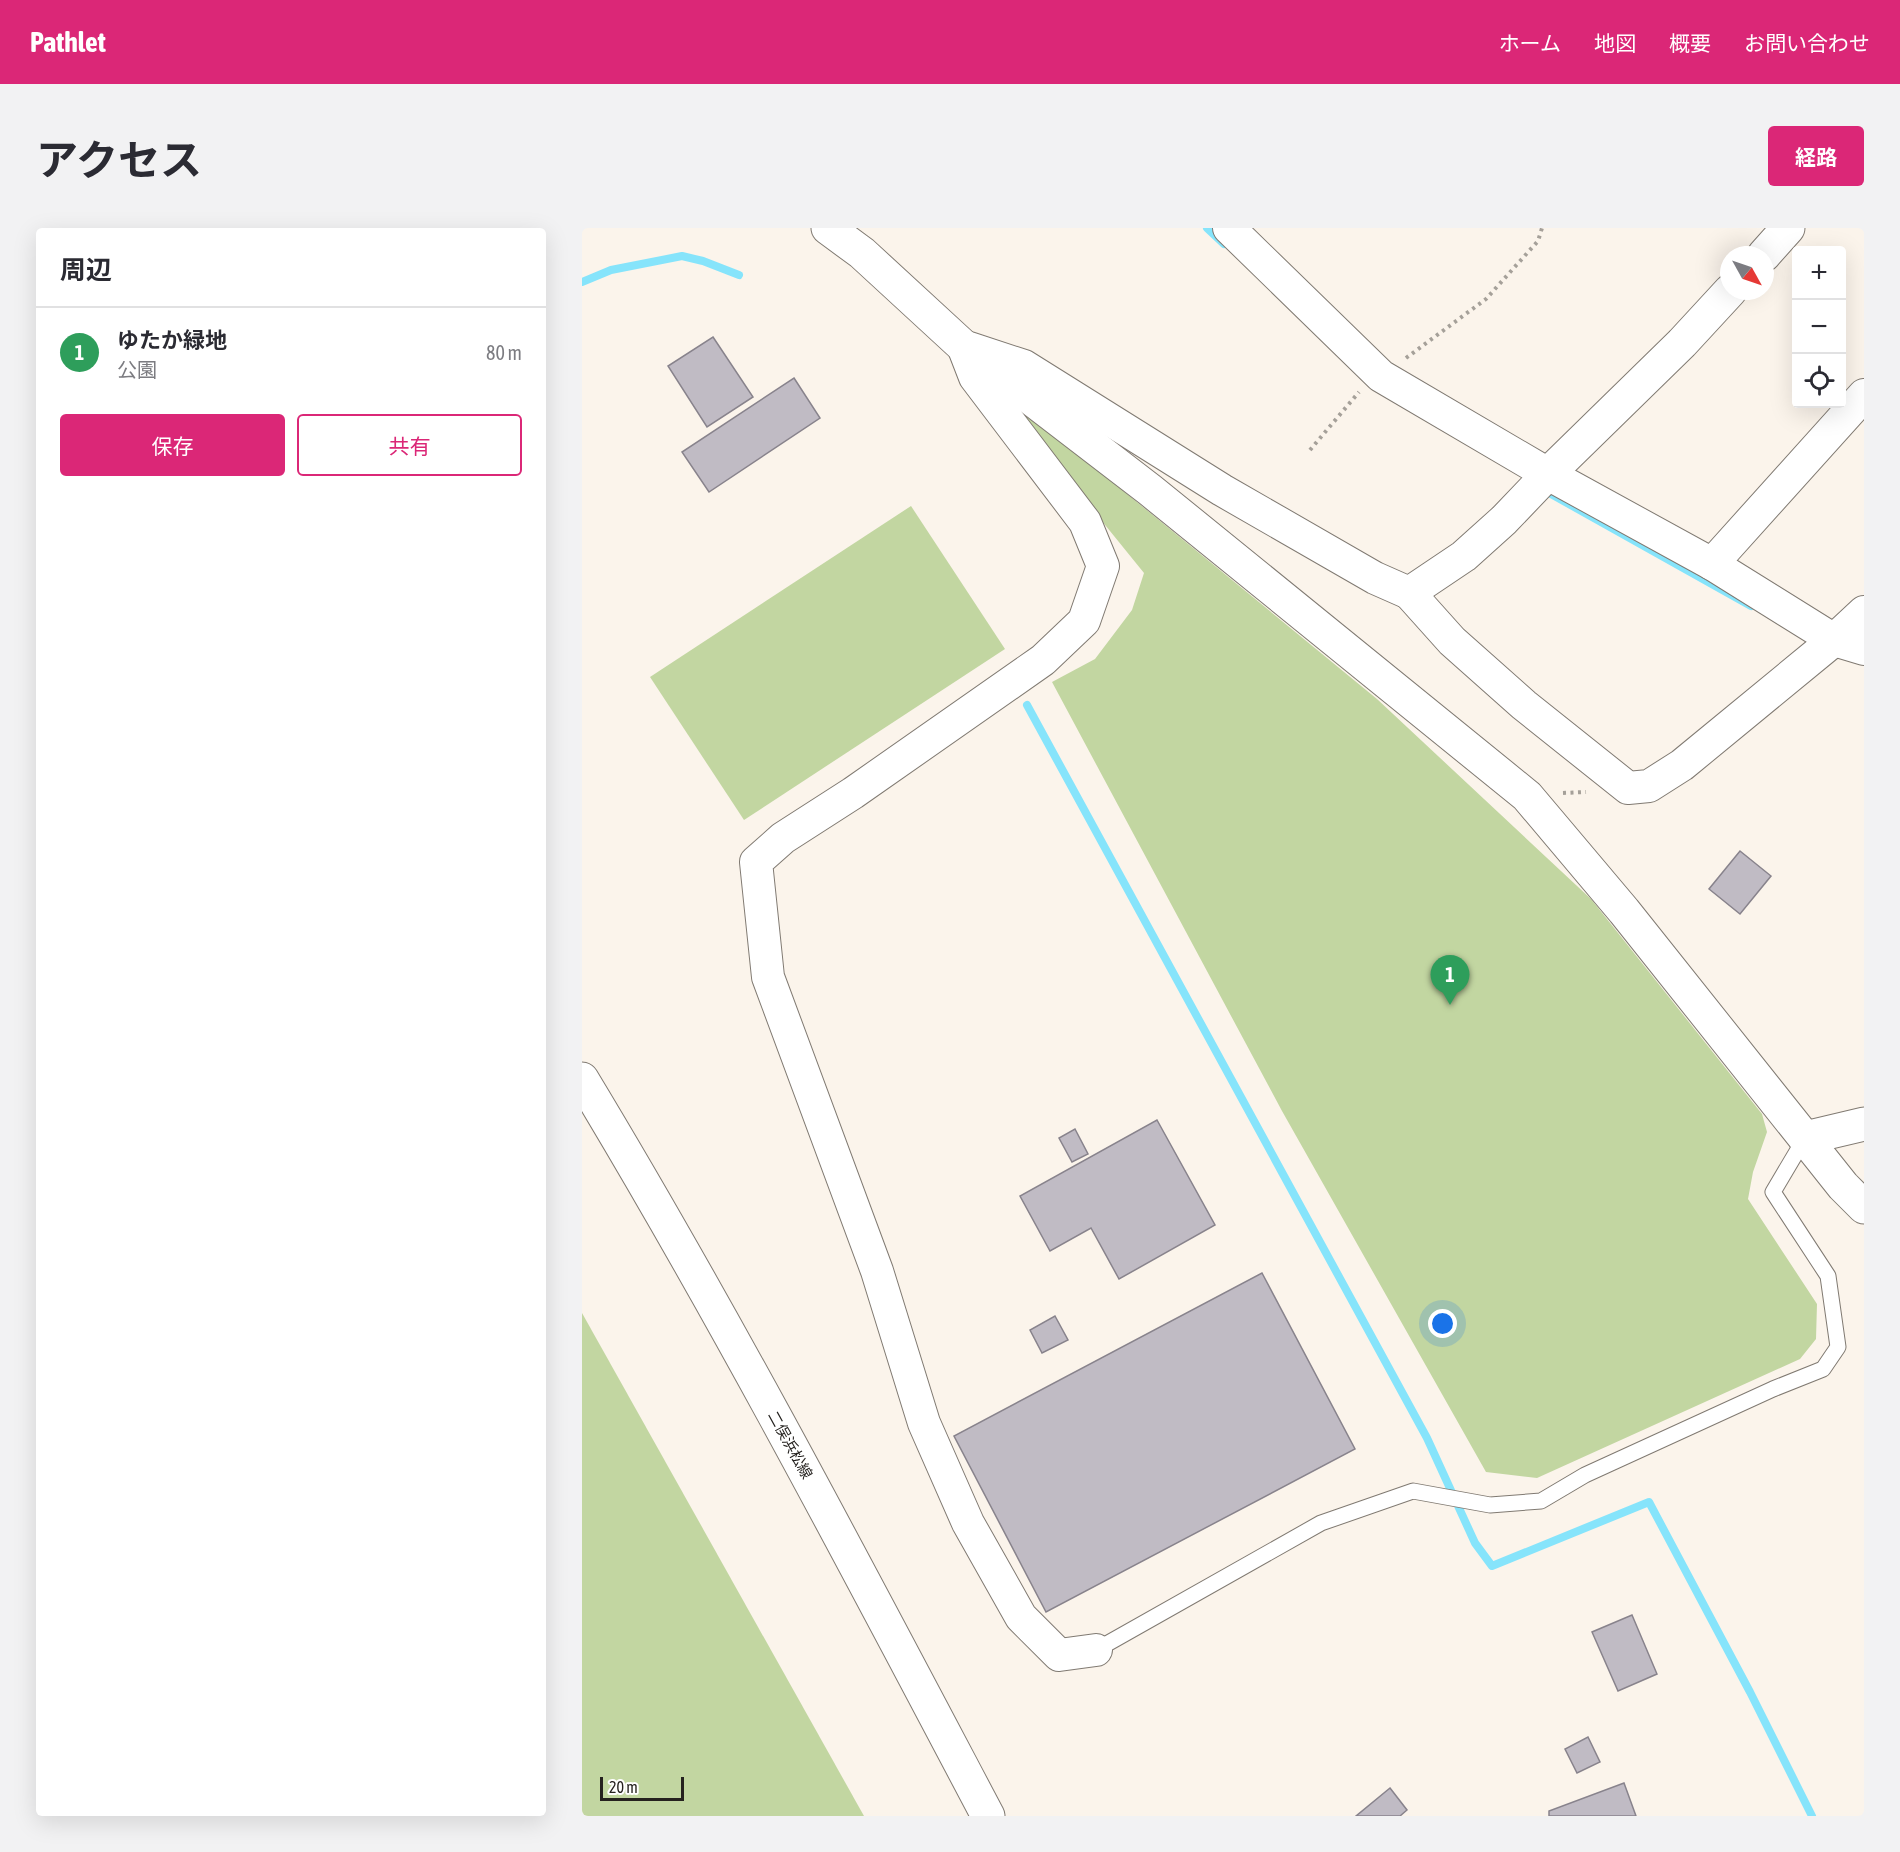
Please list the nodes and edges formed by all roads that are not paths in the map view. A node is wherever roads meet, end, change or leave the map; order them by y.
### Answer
1 (828, 228) edge
2 (1229, 228) edge
3 (1788, 228) edge
4 (1772, 246) edge
5 (1722, 300) edge
6 (963, 346) junction
7 (1864, 395) edge
8 (1548, 474) junction
9 (1712, 564) junction
10 (1409, 593) junction
11 (1864, 612) edge
12 (1827, 646) junction
13 (1864, 650) edge
14 (582, 1079) edge
15 (1864, 1124) edge
16 (1805, 1138) junction
17 (1864, 1207) edge
18 (1096, 1650) joint
19 (988, 1816) edge

1 - 6 street
2 - 8 street
3 - 4 street
5 - 8 street
6 - 10 street
6 - 16 street
6 - 18 street
7 - 9 street
8 - 9 street
8 - 10 street
9 - 12 street
10 - 12 street
11 - 12 street
12 - 13 street
14 - 19 street, 二俣浜松線
15 - 16 street
16 - 17 street
16 - 18 lane

